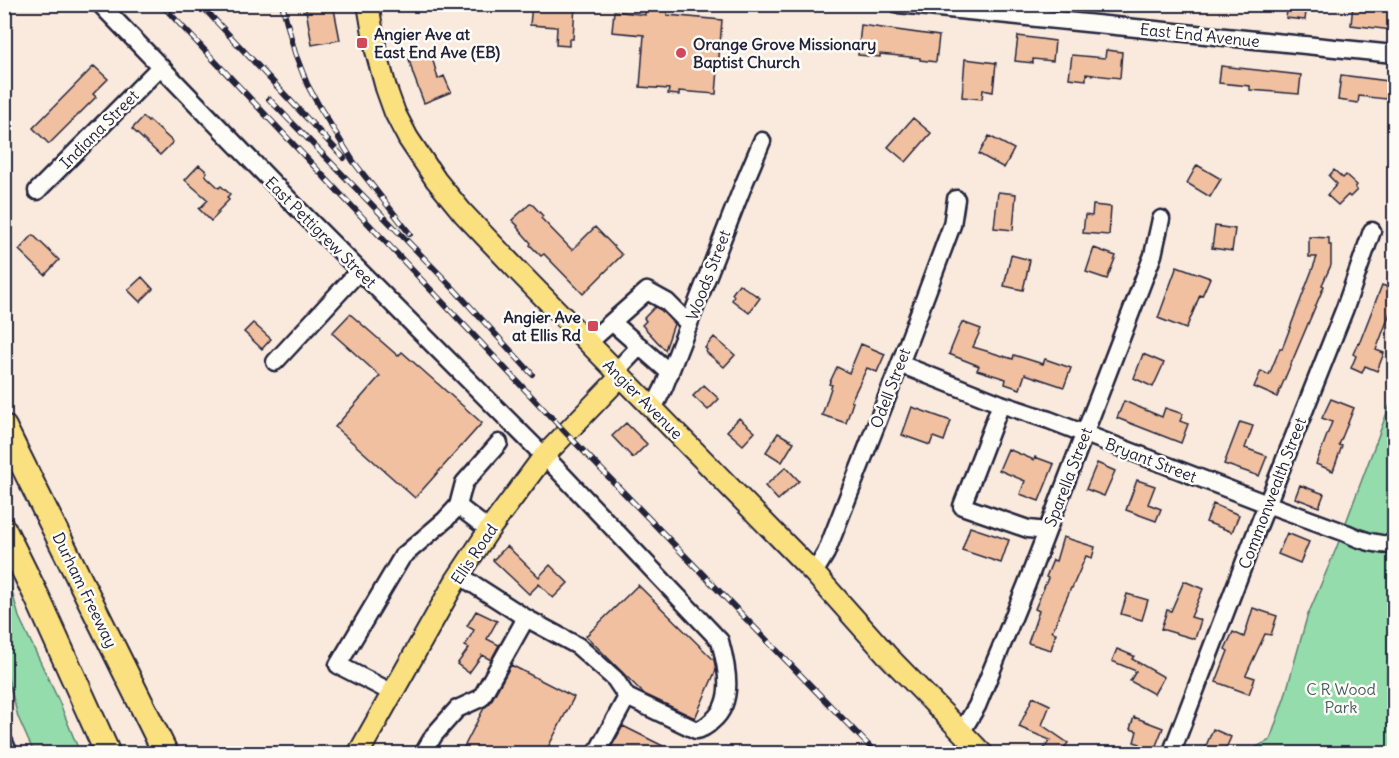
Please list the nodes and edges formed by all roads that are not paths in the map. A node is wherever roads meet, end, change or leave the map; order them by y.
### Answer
1 (100, 4) edge
2 (368, 4) edge
3 (898, 4) edge
4 (1395, 54) edge
5 (160, 67) junction
6 (762, 141) dead end
7 (37, 191) dead end
8 (956, 199) dead end
9 (1161, 219) dead end
10 (1372, 231) dead end
11 (360, 271) junction
12 (612, 322) junction
13 (689, 324) junction
14 (588, 343) junction
15 (640, 346) junction
16 (275, 362) dead end
17 (900, 364) junction
18 (670, 373) junction
19 (618, 374) junction
20 (1001, 404) junction
21 (653, 409) junction
22 (4, 427) edge
23 (1085, 434) junction
24 (499, 443) dead end
25 (544, 456) junction
26 (1267, 504) junction
27 (458, 506) junction
28 (4, 530) edge
29 (489, 530) junction
30 (1047, 531) junction
31 (1395, 545) edge
32 (814, 573) junction
33 (459, 575) junction
34 (526, 618) junction
35 (393, 693) junction
36 (627, 697) junction
37 (962, 731) junction
38 (4, 742) edge
39 (9, 753) edge
40 (108, 753) edge
41 (166, 753) edge
42 (358, 753) edge
43 (423, 753) edge
44 (596, 753) edge
45 (983, 753) edge
46 (1171, 753) edge

1 - 5 street, East Pettigrew Street
2 - 14 main road, Angier Avenue
3 - 4 street, East End Avenue
5 - 7 street, Indiana Street
5 - 11 street, East Pettigrew Street
6 - 13 street, Woods Street
8 - 17 street, Odell Street
9 - 23 street, Sparella Street
10 - 26 street, Commonwealth Street
11 - 16 street
11 - 25 street, East Pettigrew Street
12 - 13 street
12 - 14 street
12 - 15 street
13 - 18 street, Woods Street
14 - 19 main road, Angier Avenue
15 - 18 street
15 - 19 street
17 - 20 street, Bryant Street
17 - 32 street, Odell Street
18 - 21 street, Woods Street
19 - 21 main road, Angier Avenue
19 - 25 main road, Ellis Road
20 - 23 street, Bryant Street
20 - 30 street
21 - 32 main road, Angier Avenue
22 - 41 highway, Durham Freeway
23 - 26 street, Bryant Street
23 - 30 street, Sparella Street
24 - 27 street
25 - 29 main road, Ellis Road
25 - 36 street, East Pettigrew Street
26 - 31 street, Bryant Street
26 - 46 street, Commonwealth Street
27 - 29 street
27 - 35 street
28 - 40 highway
29 - 33 main road, Ellis Road
30 - 37 street, Sparella Street
32 - 37 main road, Angier Avenue
33 - 34 street
33 - 35 main road, Ellis Road
34 - 36 street
34 - 43 street
35 - 42 main road, Ellis Road
36 - 44 street
37 - 45 main road, Angier Avenue
38 - 39 street

